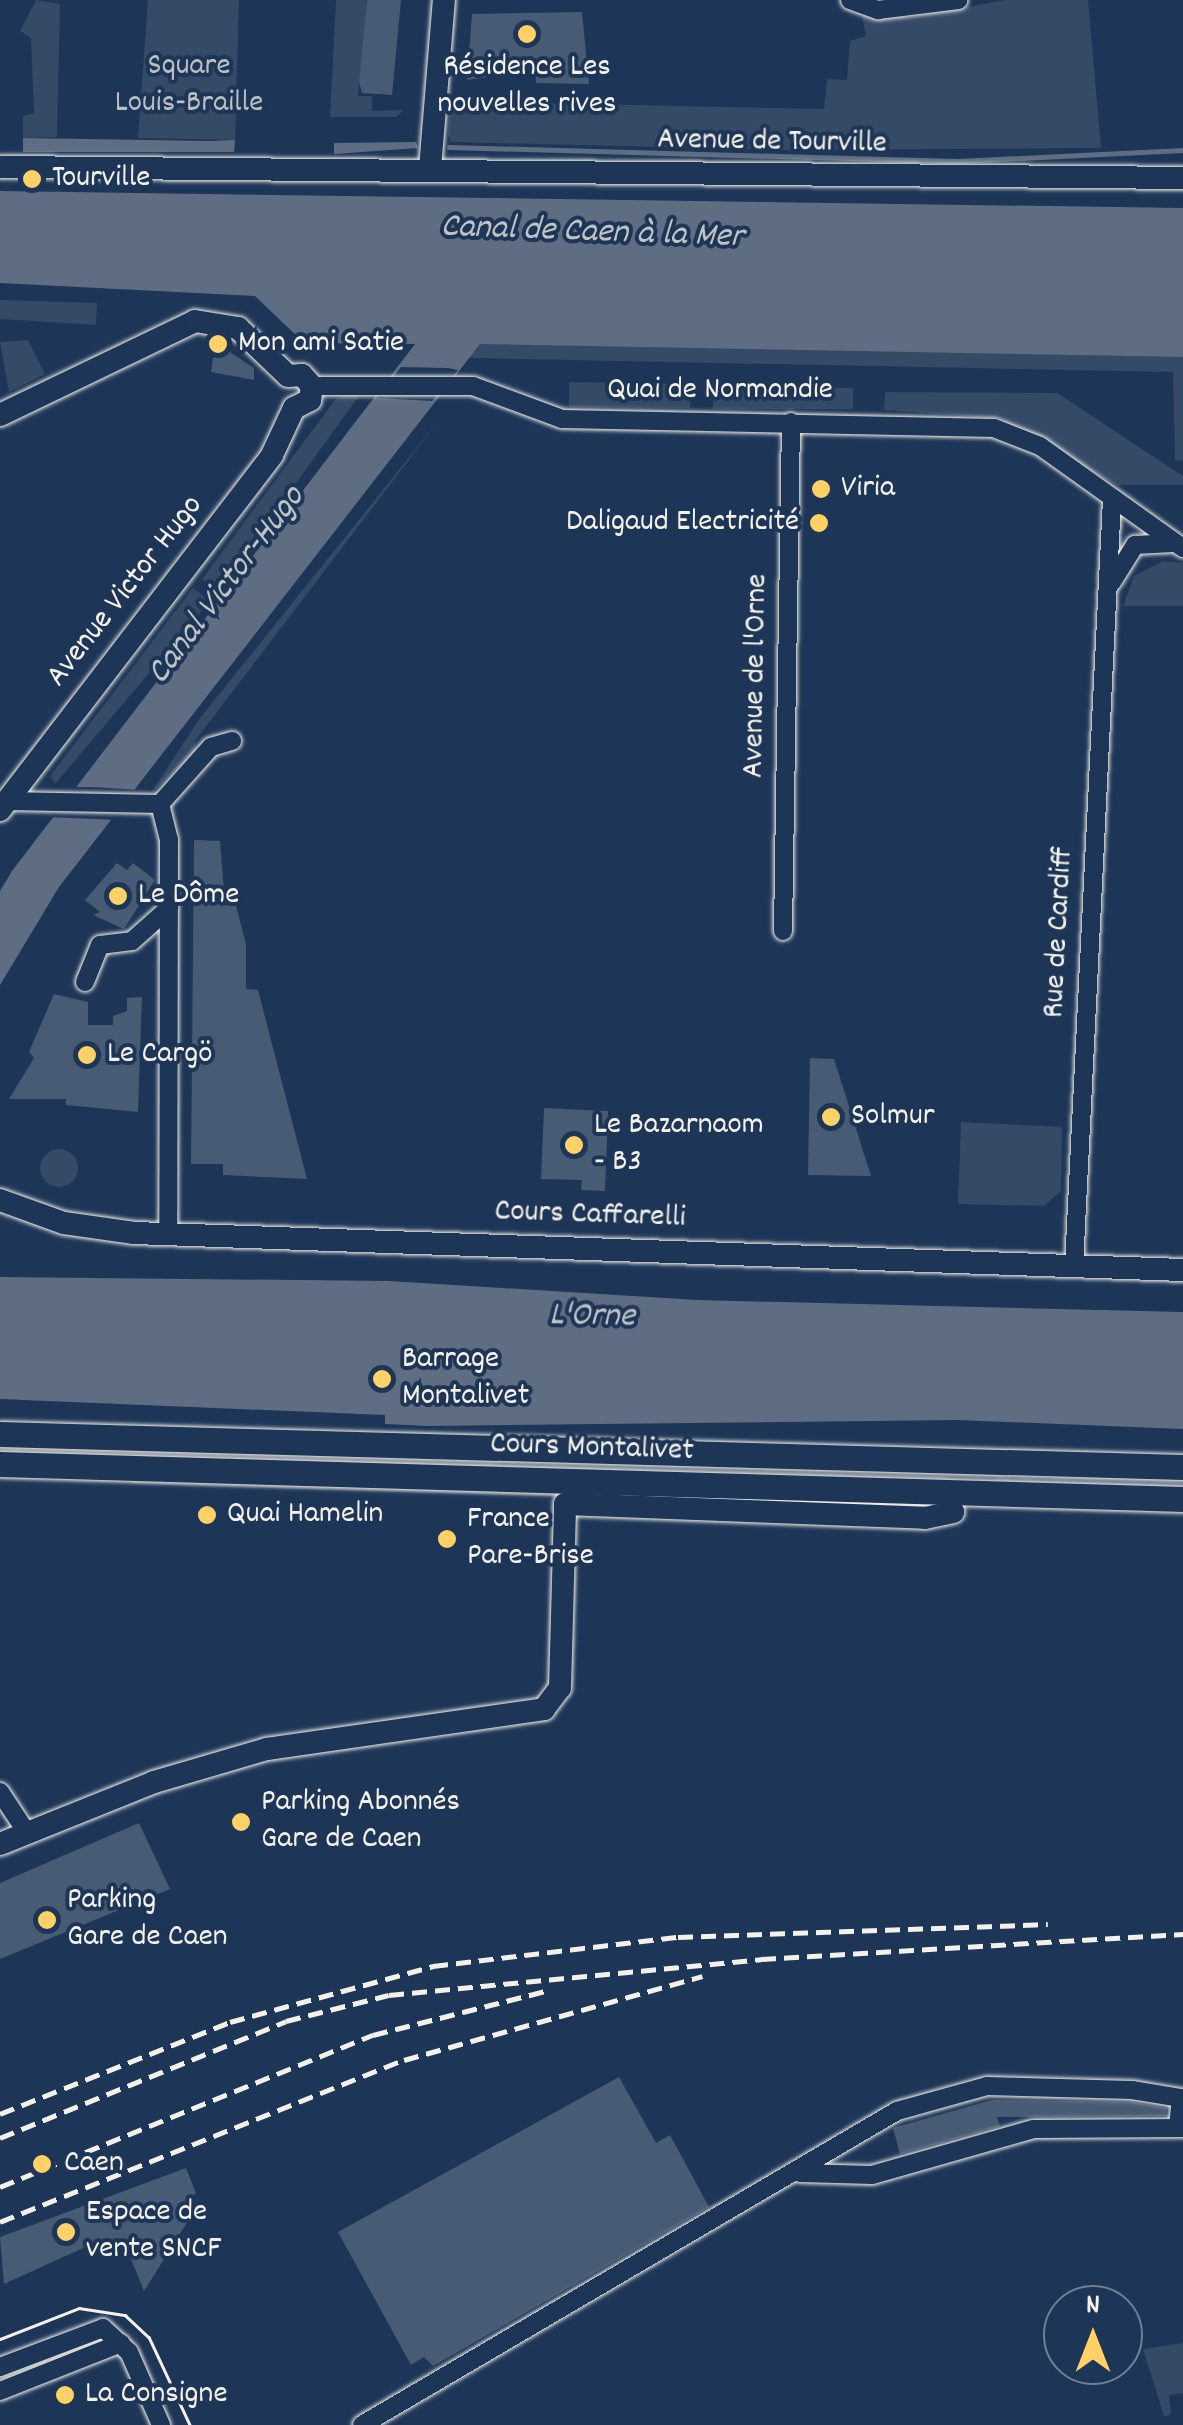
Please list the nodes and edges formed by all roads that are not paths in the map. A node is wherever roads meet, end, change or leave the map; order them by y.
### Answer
1 (444, 0) edge
2 (850, 0) edge
3 (958, 0) edge
4 (0, 168) edge
5 (430, 170) junction
6 (1183, 178) edge
7 (288, 376) junction
8 (312, 386) junction
9 (294, 408) junction
10 (0, 415) edge
11 (791, 422) junction
12 (1112, 500) junction
13 (1180, 546) edge
14 (1107, 602) junction
15 (232, 741) dead end
16 (160, 804) junction
17 (3, 805) edge
18 (169, 908) junction
19 (782, 931) dead end
20 (85, 982) dead end
21 (0, 1200) edge
22 (168, 1234) junction
23 (1074, 1266) junction
24 (1183, 1270) edge
25 (0, 1434) edge
26 (0, 1464) edge
27 (1183, 1467) edge
28 (1183, 1499) edge
29 (953, 1512) dead end
30 (0, 1792) edge
31 (27, 1833) junction
32 (1, 1842) edge
33 (1181, 2128) edge
34 (799, 2173) junction
35 (121, 2344) junction
36 (0, 2367) edge
37 (0, 2392) edge
38 (161, 2425) edge
39 (362, 2425) edge

1 - 5 street
2 - 3 street
4 - 5 street, Avenue de Tourville
5 - 6 street, Avenue de Tourville
7 - 8 street
7 - 9 street
7 - 10 street
8 - 9 street
8 - 11 street, Quai de Normandie
9 - 17 street, Avenue Victor Hugo
11 - 12 street, Quai de Normandie
11 - 19 street, Avenue de l'Orne
12 - 13 street, Quai de Normandie
12 - 14 street, Rue de Cardiff
13 - 14 street, Rue de Cardiff
14 - 23 street, Rue de Cardiff
15 - 16 street
16 - 17 street
16 - 18 street
18 - 20 street
18 - 22 street
21 - 22 street, Cours Caffarelli
22 - 23 street, Cours Caffarelli
23 - 24 street, Cours Caffarelli
25 - 27 main road, Cours Montalivet
26 - 28 main road, Cours Montalivet
29 - 31 street, Cours Montalivet
30 - 31 street
31 - 32 street
33 - 34 street
33 - 34 street
34 - 39 street
35 - 36 street
35 - 37 street
35 - 38 street

